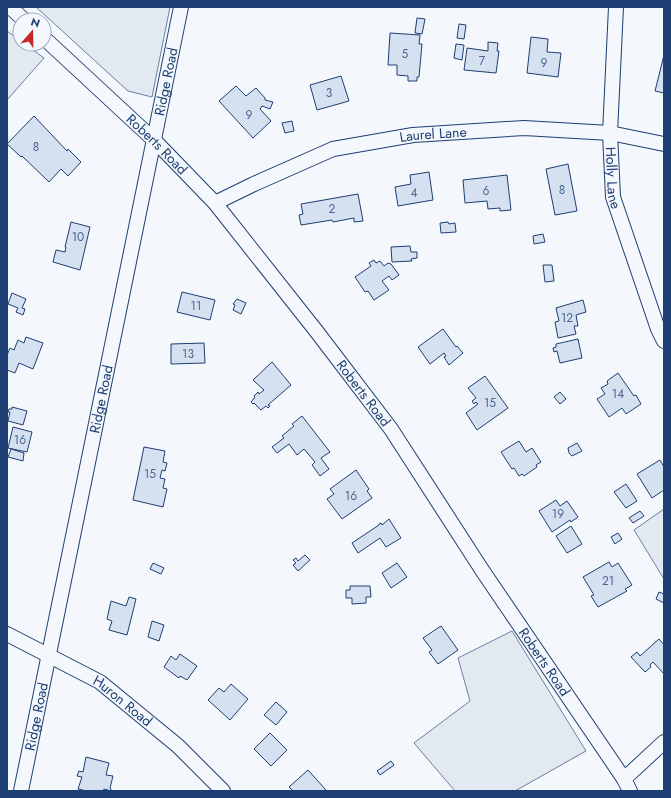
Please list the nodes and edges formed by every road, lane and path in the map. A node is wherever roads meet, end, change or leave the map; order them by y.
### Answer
1 (181, 7) edge
2 (616, 7) edge
3 (52, 45) edge
4 (610, 133) junction
5 (154, 140) junction
6 (664, 144) edge
7 (215, 203) junction
8 (664, 341) edge
9 (7, 634) edge
10 (49, 656) junction
11 (664, 742) edge
12 (627, 785) edge
13 (21, 791) edge
14 (223, 791) edge

1 - 5 street, Ridge Road
2 - 4 street, Holly Lane
3 - 5 street, Roberts Road
4 - 6 street, Laurel Lane
4 - 7 street, Laurel Lane
4 - 8 street, Holly Lane
5 - 7 street, Roberts Road
5 - 10 street, Ridge Road
7 - 12 street, Roberts Road
9 - 10 street, Huron Road
10 - 13 street, Ridge Road
10 - 14 street, Huron Road
11 - 12 street

